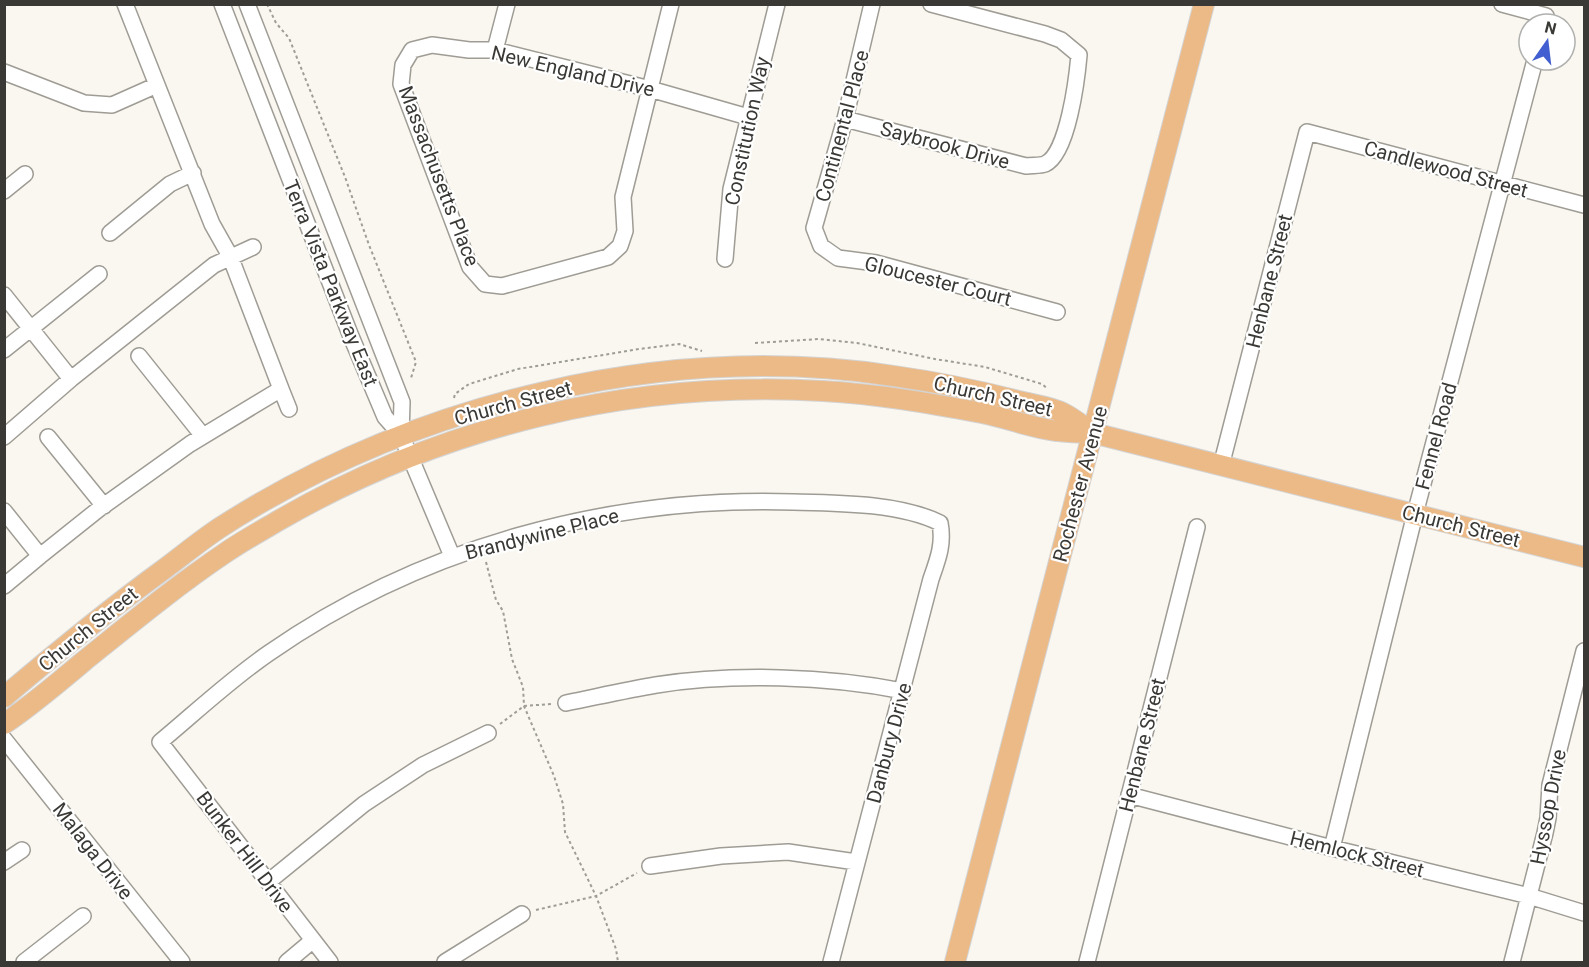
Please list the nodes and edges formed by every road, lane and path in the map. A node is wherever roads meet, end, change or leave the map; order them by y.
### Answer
1 (126, 4) edge
2 (222, 4) edge
3 (247, 4) edge
4 (267, 4) edge
5 (507, 4) edge
6 (671, 4) edge
7 (777, 4) edge
8 (872, 4) edge
9 (931, 4) edge
10 (1204, 4) edge
11 (1502, 4) edge
12 (1535, 12) edge
13 (495, 50) junction
14 (403, 65) joint
15 (4, 72) edge
16 (1532, 72) edge
17 (157, 86) junction
18 (650, 89) junction
19 (748, 117) junction
20 (845, 119) junction
21 (1307, 132) joint
22 (193, 173) junction
23 (25, 174) dead end
24 (1503, 185) junction
25 (4, 190) edge
26 (1584, 205) edge
27 (110, 233) dead end
28 (821, 246) joint
29 (253, 247) dead end
30 (230, 256) junction
31 (725, 259) dead end
32 (99, 274) dead end
33 (4, 295) edge
34 (1057, 312) dead end
35 (31, 329) junction
36 (755, 343) dead end
37 (4, 350) edge
38 (702, 351) dead end
39 (139, 356) dead end
40 (411, 378) dead end
41 (70, 379) junction
42 (281, 389) junction
43 (1049, 390) dead end
44 (453, 401) dead end
45 (289, 409) dead end
46 (1093, 433) junction
47 (401, 435) junction
48 (203, 436) junction
49 (4, 437) edge
50 (48, 437) dead end
51 (409, 456) junction
52 (1221, 466) junction
53 (104, 506) junction
54 (4, 511) edge
55 (1415, 514) junction
56 (940, 523) joint
57 (1197, 527) dead end
58 (40, 556) junction
59 (452, 556) junction
60 (1584, 557) edge
61 (486, 562) dead end
62 (4, 586) edge
63 (1584, 651) edge
64 (903, 691) junction
65 (4, 697) edge
66 (566, 703) joint
67 (524, 706) junction
68 (4, 724) edge
69 (488, 732) joint
70 (4, 739) edge
71 (160, 742) joint
72 (1129, 795) junction
73 (1332, 848) junction
74 (22, 850) dead end
75 (4, 862) edge
76 (856, 862) junction
77 (650, 866) joint
78 (268, 882) junction
79 (596, 896) junction
80 (1529, 896) junction
81 (1584, 913) edge
82 (522, 914) joint
83 (83, 915) dead end
84 (312, 940) junction
85 (1092, 961) edge
86 (24, 963) edge
87 (182, 963) edge
88 (286, 963) edge
89 (330, 963) edge
90 (445, 963) edge
91 (618, 963) edge
92 (831, 963) edge
93 (955, 963) edge
94 (1512, 963) edge

1 - 17 street
2 - 47 street, Terra Vista Parkway East
3 - 47 street
4 - 40 path
5 - 13 street
6 - 18 street
7 - 19 street, Constitution Way
8 - 20 street, Continental Place
9 - 20 street, Saybrook Drive
10 - 46 main road, Rochester Avenue
11 - 12 street
13 - 14 street, New England Drive
13 - 18 street, New England Drive
14 - 18 street, Massachusetts Place
15 - 17 street
16 - 24 street, Fennel Road
17 - 22 street
18 - 19 street, New England Drive
19 - 31 street, Constitution Way
20 - 28 street, Continental Place
21 - 24 street, Candlewood Street
21 - 52 street, Henbane Street
22 - 27 street
22 - 30 street
23 - 25 street
24 - 26 street, Candlewood Street
24 - 55 street, Fennel Road
28 - 34 street, Gloucester Court
29 - 30 street
30 - 41 street
30 - 42 street
32 - 35 street
33 - 35 street
35 - 37 street
35 - 41 street
36 - 43 path
38 - 44 path
39 - 48 street
41 - 49 street
42 - 45 street
42 - 48 street
46 - 47 main road, Church Street
46 - 51 main road, Church Street
46 - 52 main road, Church Street
46 - 93 main road, Rochester Avenue
47 - 51 street, Terra Vista Parkway East
47 - 65 main road, Church Street
48 - 53 street
50 - 53 street
51 - 59 street, Terra Vista Parkway East
51 - 68 main road, Church Street
52 - 55 main road, Church Street
53 - 58 street
54 - 58 street
55 - 60 main road, Church Street
55 - 73 street, Fennel Road
56 - 59 street, Brandywine Place
56 - 64 street, Danbury Drive
57 - 72 street, Henbane Street
58 - 62 street
59 - 71 street, Brandywine Place
61 - 67 path
63 - 80 street, Hyssop Drive
64 - 66 street
64 - 76 street, Danbury Drive
66 - 67 path
67 - 69 path
67 - 79 path
69 - 78 street
70 - 87 street, Malaga Drive
71 - 78 street, Bunker Hill Drive
72 - 73 street, Hemlock Street
72 - 85 street, Henbane Street
73 - 80 street, Hemlock Street
74 - 75 street
76 - 77 street
76 - 92 street, Danbury Drive
77 - 79 path
78 - 84 street, Bunker Hill Drive
79 - 82 path
79 - 91 path
80 - 81 street, Hemlock Street
80 - 94 street, Hyssop Drive
82 - 90 street
83 - 86 street
84 - 88 street
84 - 89 street, Bunker Hill Drive

